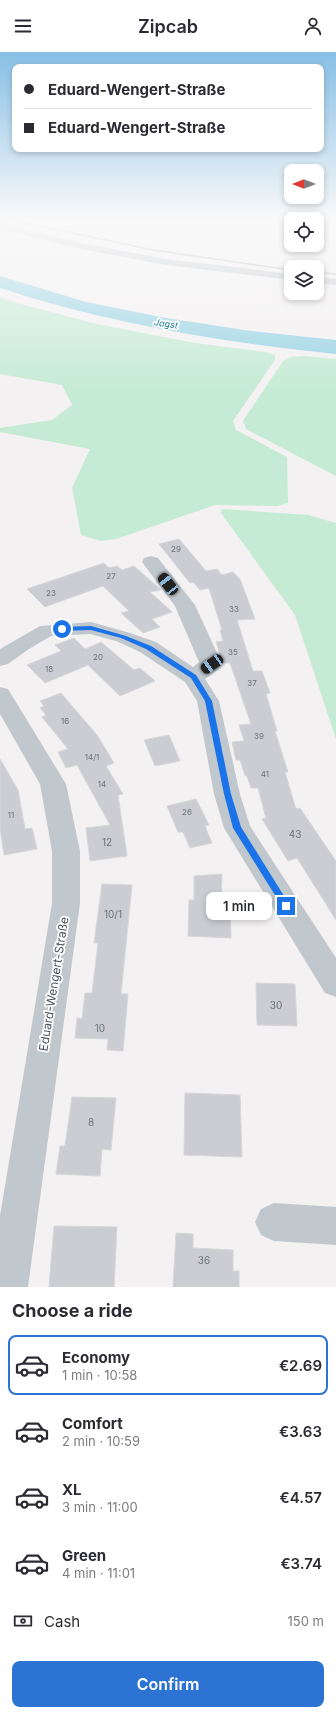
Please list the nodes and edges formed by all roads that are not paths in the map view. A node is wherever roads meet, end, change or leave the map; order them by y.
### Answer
1 (324, 281) edge
2 (336, 282) edge
3 (151, 562) dead end
4 (0, 659) edge
5 (193, 677) junction
6 (0, 694) edge
7 (336, 984) edge
8 (274, 1222) dead end
9 (336, 1226) edge
10 (8, 1287) edge

1 - 2 street
3 - 5 street
4 - 5 street
5 - 7 street
6 - 10 street, Eduard-Wengert-Straße
8 - 9 street

